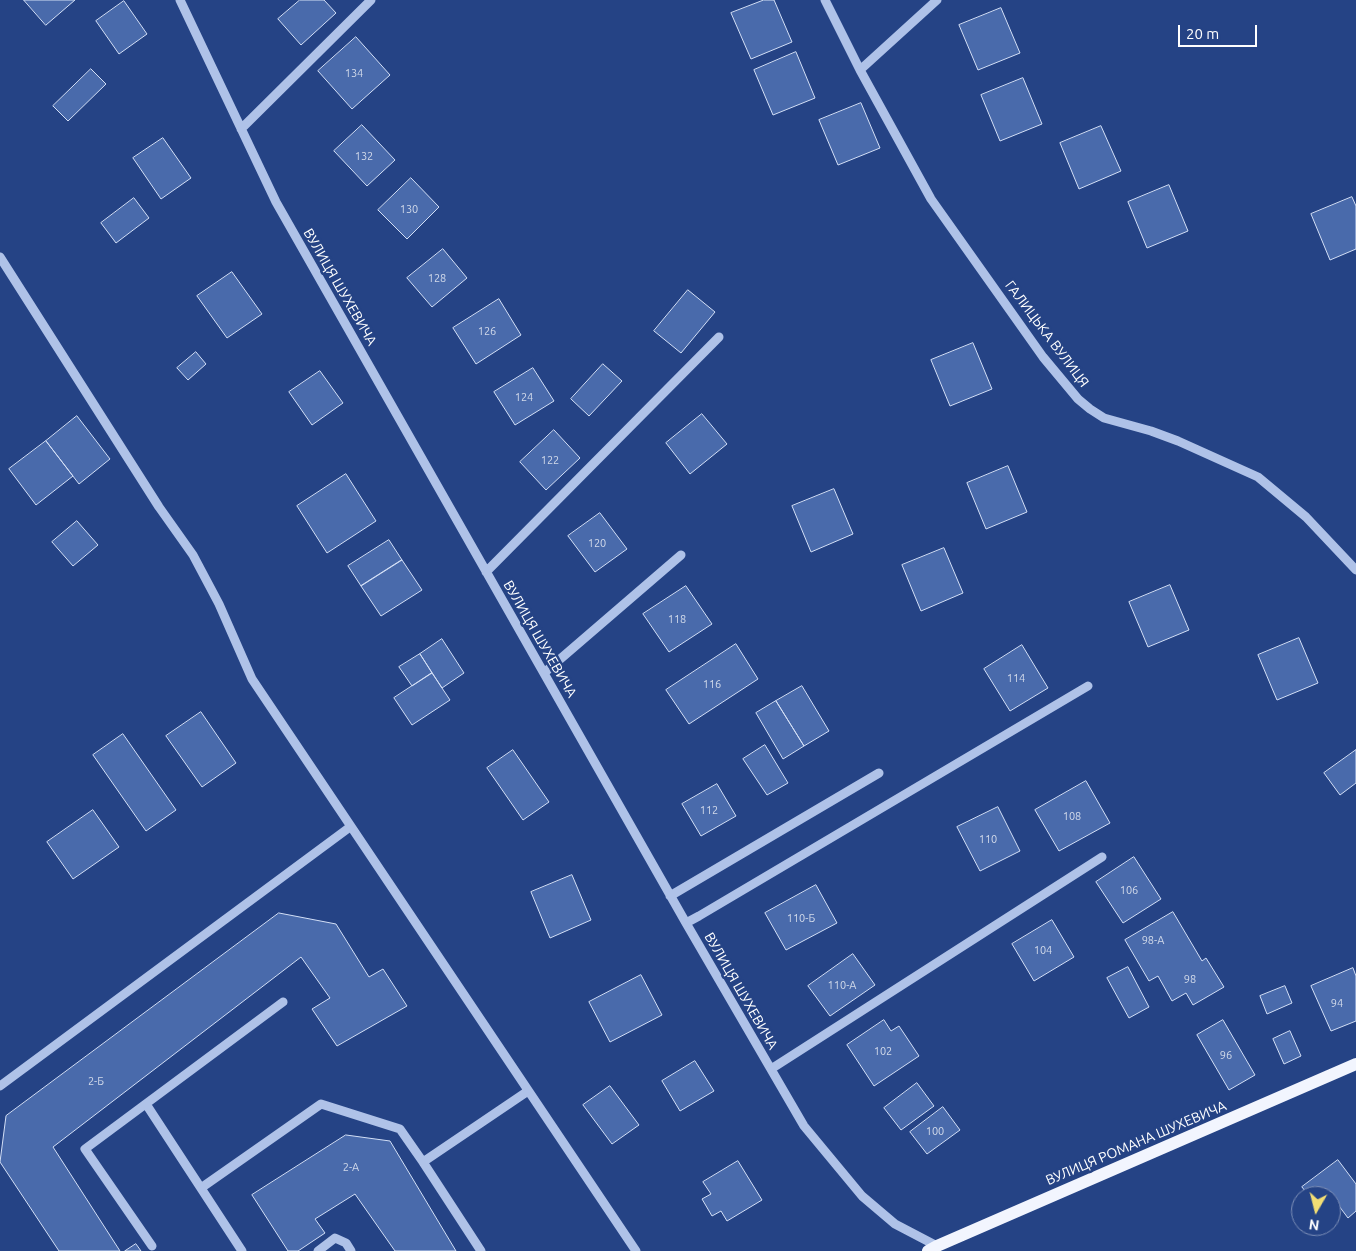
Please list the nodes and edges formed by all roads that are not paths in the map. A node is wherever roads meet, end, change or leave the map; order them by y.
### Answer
1 (180, 0) edge
2 (371, 0) edge
3 (825, 0) edge
4 (937, 0) edge
5 (860, 70) junction
6 (241, 129) junction
7 (0, 257) edge
8 (719, 337) dead end
9 (681, 555) dead end
10 (1356, 570) edge
11 (486, 572) junction
12 (544, 673) junction
13 (1088, 686) dead end
14 (880, 773) dead end
15 (350, 827) junction
16 (1102, 857) dead end
17 (670, 896) junction
18 (686, 923) junction
19 (283, 1002) dead end
20 (1356, 1064) edge
21 (771, 1069) junction
22 (0, 1086) edge
23 (528, 1091) junction
24 (146, 1104) junction
25 (424, 1162) junction
26 (201, 1188) junction
27 (152, 1246) dead end
28 (932, 1248) edge
29 (242, 1251) edge
30 (318, 1251) edge
31 (351, 1251) edge
32 (481, 1251) edge
33 (636, 1251) edge

1 - 6 street, ВУЛИЦЯ ШУХЕВИЧА
2 - 6 street
3 - 5 street, ГАЛИЦЬКА ВУЛИЦЯ
4 - 5 street
5 - 10 street, ГАЛИЦЬКА ВУЛИЦЯ
6 - 11 street, ВУЛИЦЯ ШУХЕВИЧА
7 - 15 street
8 - 11 street
9 - 12 street
11 - 12 street, ВУЛИЦЯ ШУХЕВИЧА
12 - 17 street, ВУЛИЦЯ ШУХЕВИЧА
13 - 18 street
14 - 17 street
15 - 22 street
15 - 23 street
16 - 21 street
17 - 18 street, ВУЛИЦЯ ШУХЕВИЧА
18 - 21 street, ВУЛИЦЯ ШУХЕВИЧА
19 - 24 street
20 - 28 main road, ВУЛИЦЯ РОМАНА ШУХЕВИЧА
21 - 28 street, ВУЛИЦЯ ШУХЕВИЧА
23 - 25 street
23 - 33 street
24 - 26 street
24 - 27 street
25 - 26 street
25 - 32 street
26 - 29 street
30 - 31 street

